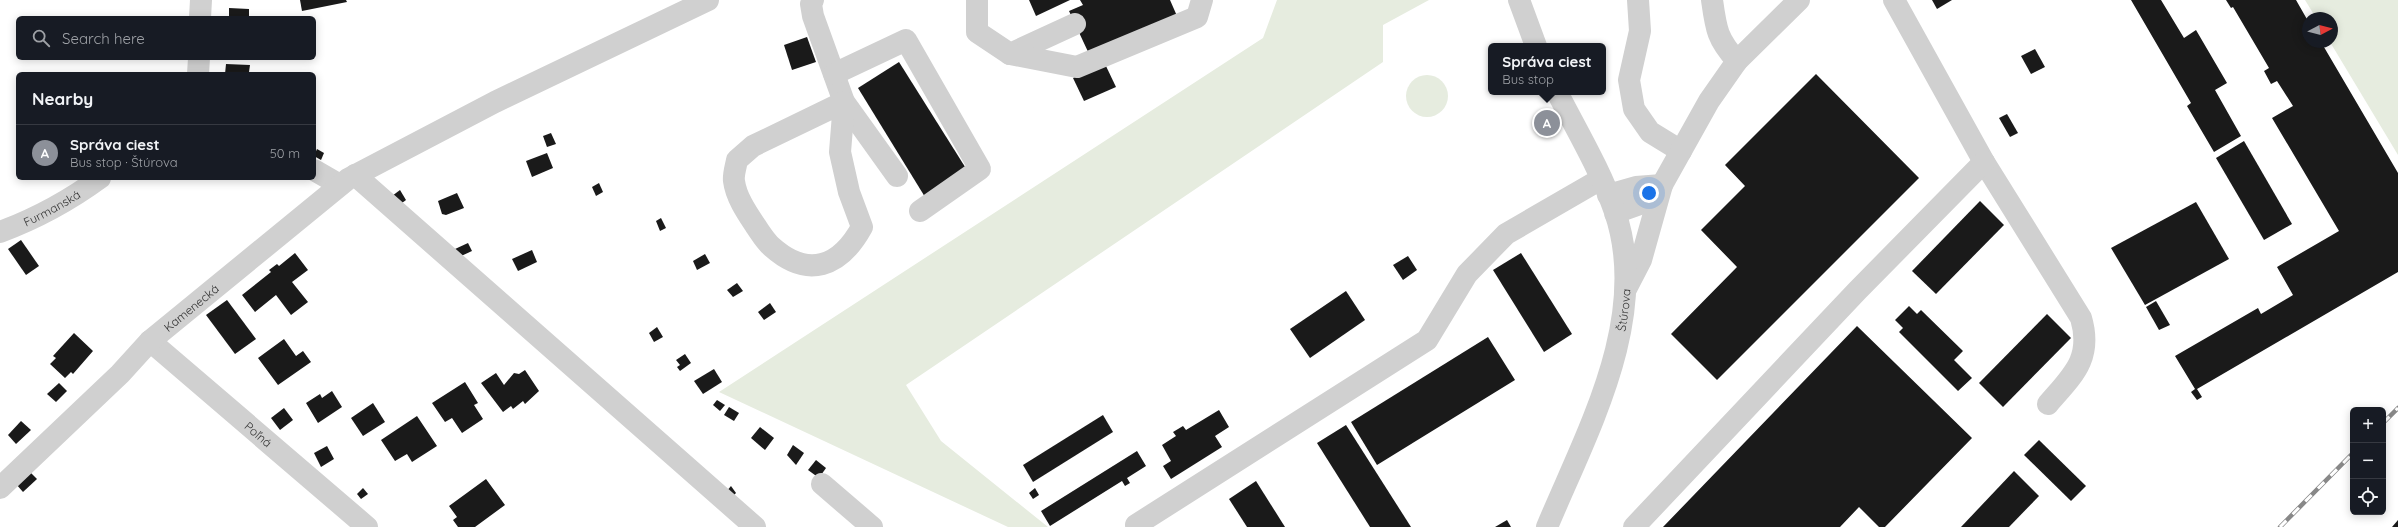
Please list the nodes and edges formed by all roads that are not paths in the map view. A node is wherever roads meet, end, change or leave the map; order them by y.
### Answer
1 (201, 0) edge
2 (708, 0) edge
3 (813, 0) edge
4 (977, 0) edge
5 (1202, 0) edge
6 (1518, 0) edge
7 (1638, 0) edge
8 (1712, 0) edge
9 (1799, 0) edge
10 (1894, 0) edge
11 (200, 16) edge
12 (1075, 24) dead end
13 (1535, 43) edge
14 (1010, 54) junction
15 (198, 60) edge
16 (1737, 61) junction
17 (198, 72) edge
18 (834, 74) junction
19 (1558, 95) edge
20 (844, 102) junction
21 (1681, 151) junction
22 (1984, 162) junction
23 (316, 171) edge
24 (897, 176) dead end
25 (97, 180) edge
26 (348, 180) junction
27 (1660, 192) junction
28 (1608, 196) junction
29 (920, 211) dead end
30 (0, 232) edge
31 (1625, 292) junction
32 (150, 341) junction
33 (2048, 404) dead end
34 (822, 484) dead end
35 (0, 488) edge
36 (1136, 525) dead end
37 (367, 527) edge
38 (755, 527) edge
39 (872, 527) edge
40 (1547, 527) edge
41 (1634, 527) edge

1 - 11 street
2 - 26 street, Kamenecká
3 - 18 street
4 - 14 street
5 - 14 street
6 - 13 street
7 - 21 street
8 - 16 street
9 - 16 street
10 - 22 street
12 - 14 street
15 - 17 street
16 - 21 street
18 - 20 street
18 - 29 street
19 - 28 street, Štúrova
20 - 20 street
20 - 24 street
21 - 27 street
22 - 33 street
22 - 41 street
23 - 26 street
25 - 30 street, Furmanská
26 - 32 street, Kamenecká
26 - 38 street
27 - 28 street
27 - 31 street
28 - 31 street, Štúrova
28 - 36 street
31 - 40 street, Štúrova
32 - 35 street, Kamenecká
32 - 37 street, Poľná
34 - 39 street

